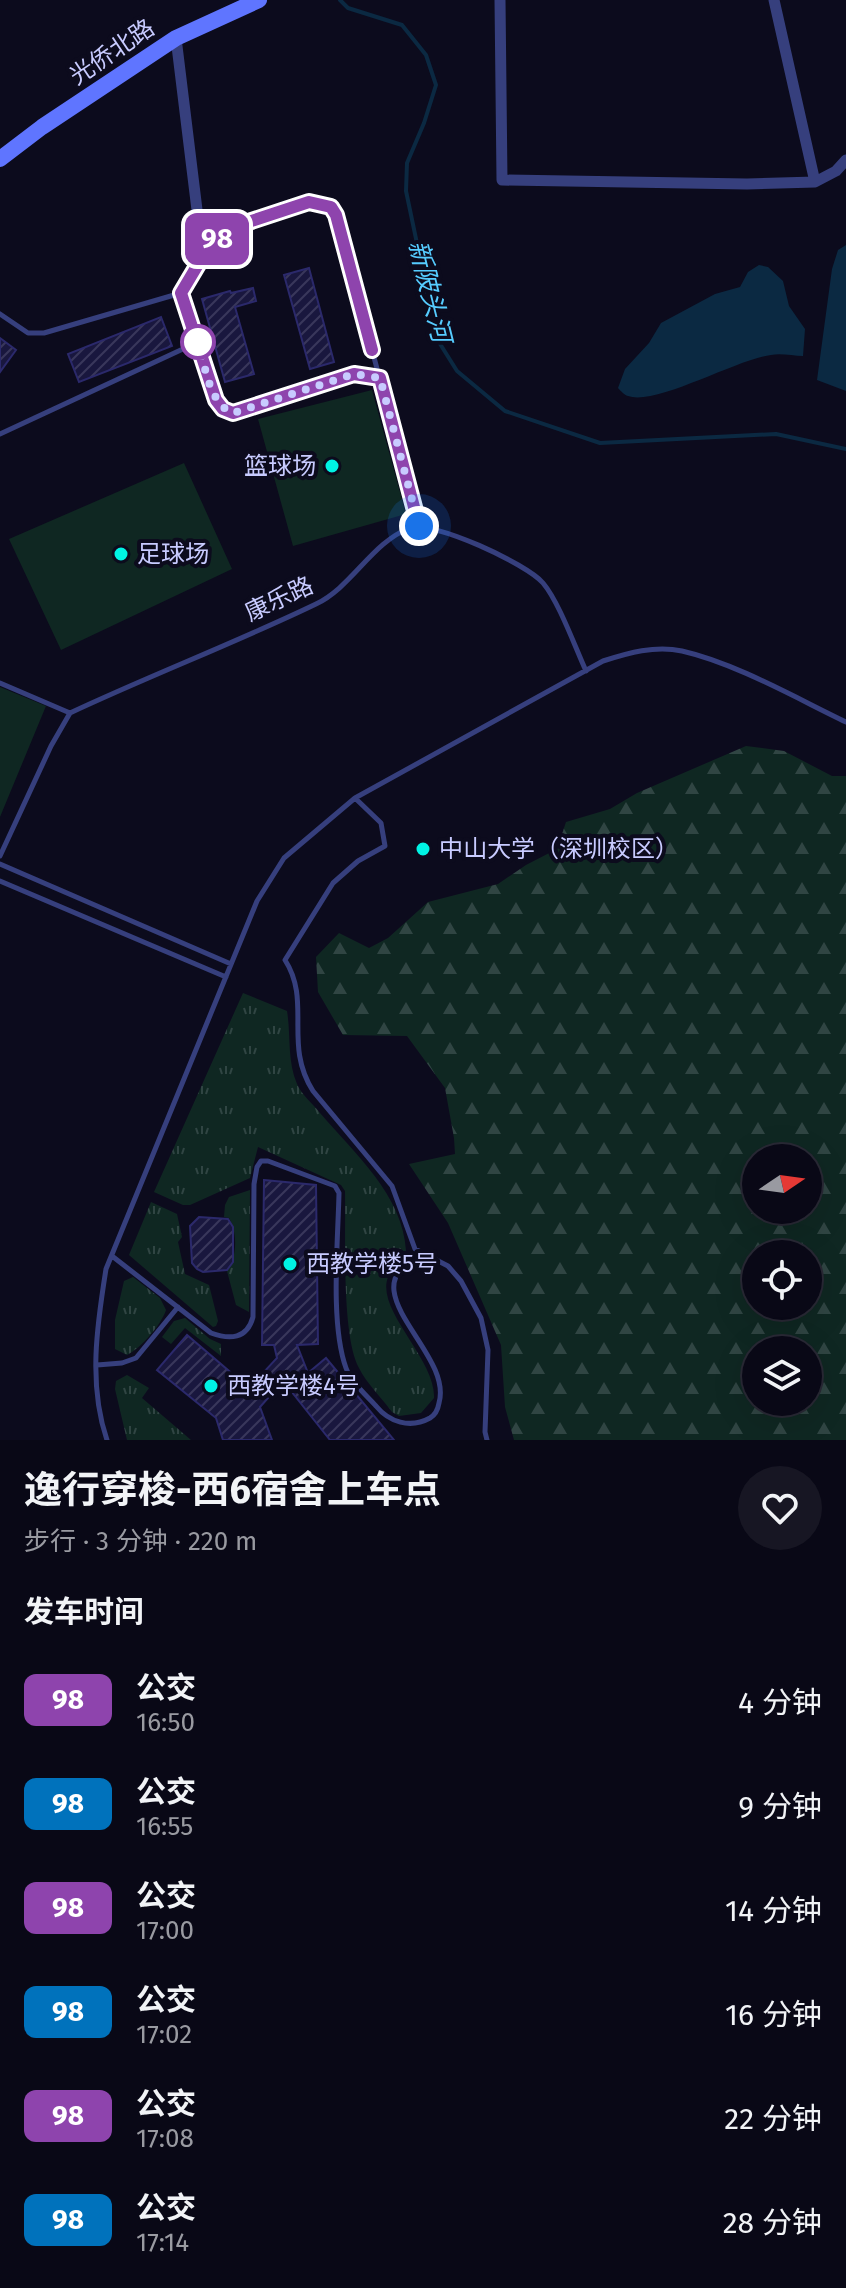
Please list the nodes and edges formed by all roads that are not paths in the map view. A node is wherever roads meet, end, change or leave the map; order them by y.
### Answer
1 (259, 0) edge
2 (500, 0) edge
3 (774, 0) edge
4 (176, 38) junction
5 (0, 159) edge
6 (846, 160) edge
7 (815, 182) junction
8 (198, 218) dead end
9 (181, 293) junction
10 (0, 314) edge
11 (198, 342) junction
12 (380, 378) junction
13 (0, 434) edge
14 (419, 526) junction
15 (586, 671) junction
16 (0, 683) edge
17 (70, 713) junction
18 (846, 722) edge
19 (355, 798) junction
20 (0, 856) edge
21 (0, 864) edge
22 (0, 881) edge
23 (231, 964) junction
24 (226, 977) junction
25 (422, 1254) junction
26 (112, 1256) junction
27 (178, 1307) junction
28 (97, 1365) junction
29 (107, 1440) edge
30 (487, 1440) edge

1 - 4 street, 光侨北路
2 - 7 street
3 - 7 street
4 - 5 street, 光侨北路
4 - 8 street
6 - 7 street
9 - 10 lane
9 - 11 lane
9 - 12 lane
11 - 12 lane
11 - 13 lane
12 - 14 lane
14 - 15 lane
14 - 17 lane, 康乐路
15 - 18 lane
15 - 19 lane
16 - 17 lane
17 - 20 lane
19 - 23 lane
19 - 25 lane
21 - 23 lane
22 - 24 lane
23 - 24 lane
24 - 26 lane
25 - 27 lane
25 - 30 lane
26 - 27 lane
26 - 28 lane
27 - 28 lane
28 - 29 lane

